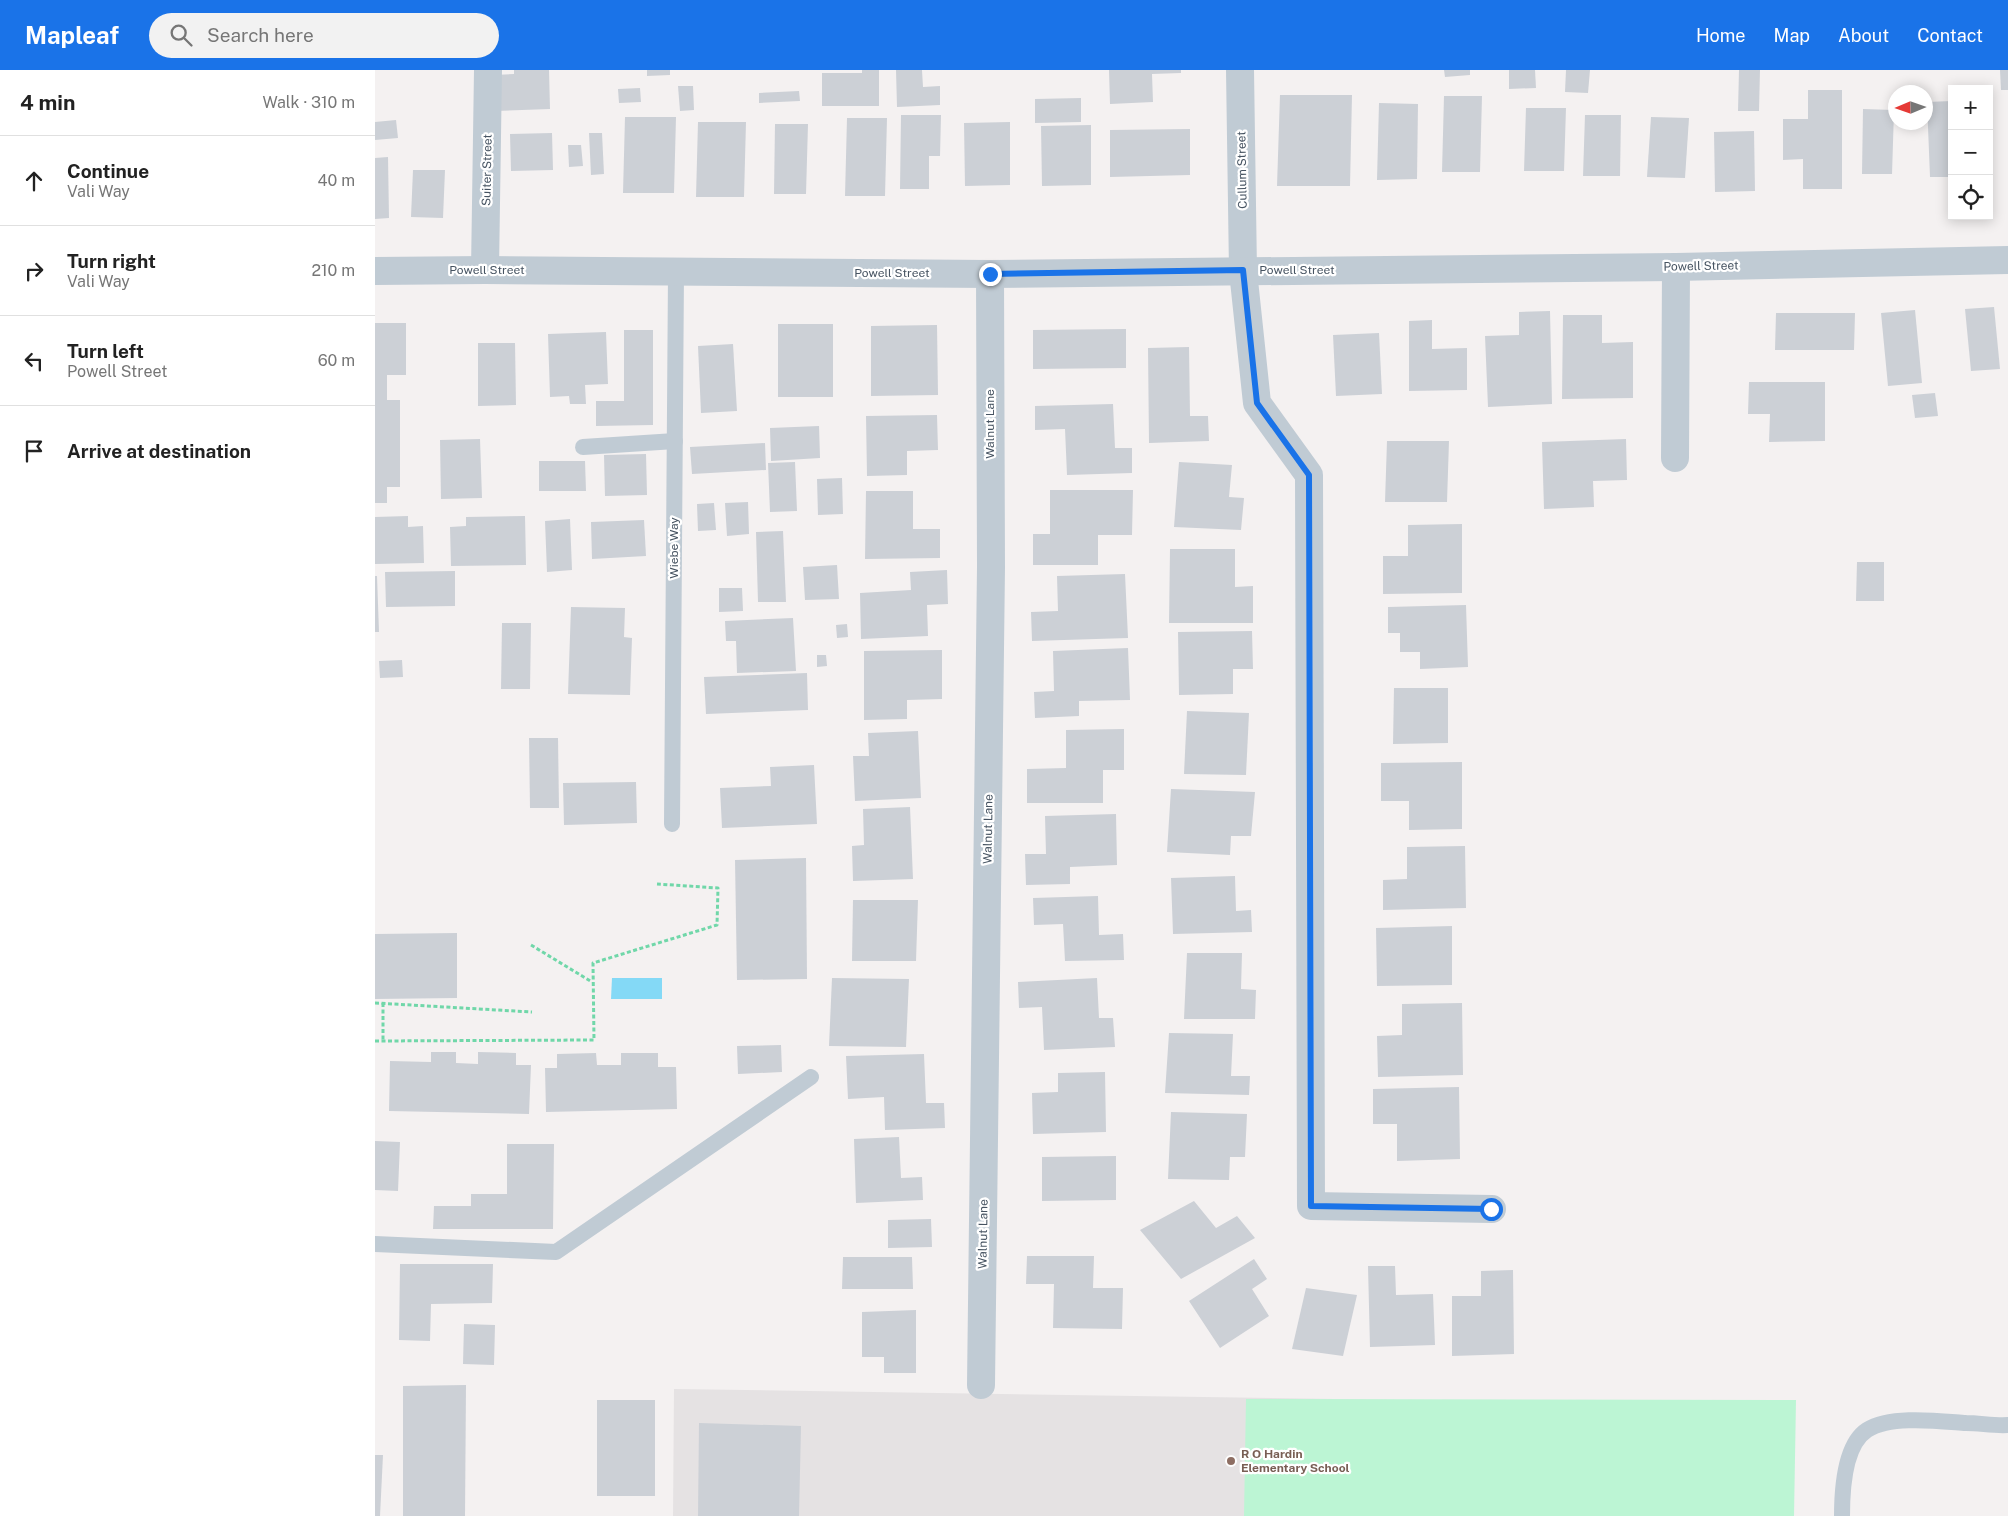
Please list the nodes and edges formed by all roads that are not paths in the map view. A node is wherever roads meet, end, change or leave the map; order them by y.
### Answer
1 (488, 70) edge
2 (1240, 70) edge
3 (2008, 260) edge
4 (1676, 267) junction
5 (485, 270) junction
6 (1243, 270) junction
7 (375, 271) edge
8 (676, 272) junction
9 (990, 274) junction
10 (675, 441) junction
11 (583, 446) dead end
12 (1675, 458) dead end
13 (672, 824) dead end
14 (811, 1077) dead end
15 (1491, 1209) dead end
16 (375, 1244) edge
17 (981, 1385) dead end
18 (2008, 1425) edge
19 (1842, 1516) edge

1 - 5 street, Suiter Street
2 - 6 street, Cullum Street
3 - 4 street, Powell Street
4 - 6 street, Powell Street
4 - 12 street
5 - 7 street, Powell Street
5 - 8 street, Powell Street
6 - 9 street, Powell Street
6 - 15 street, Cullum Street
8 - 9 street, Powell Street
8 - 10 lane, Wiebe Way
9 - 17 street, Walnut Lane
10 - 11 lane
10 - 13 lane, Wiebe Way
14 - 16 lane
18 - 19 lane

